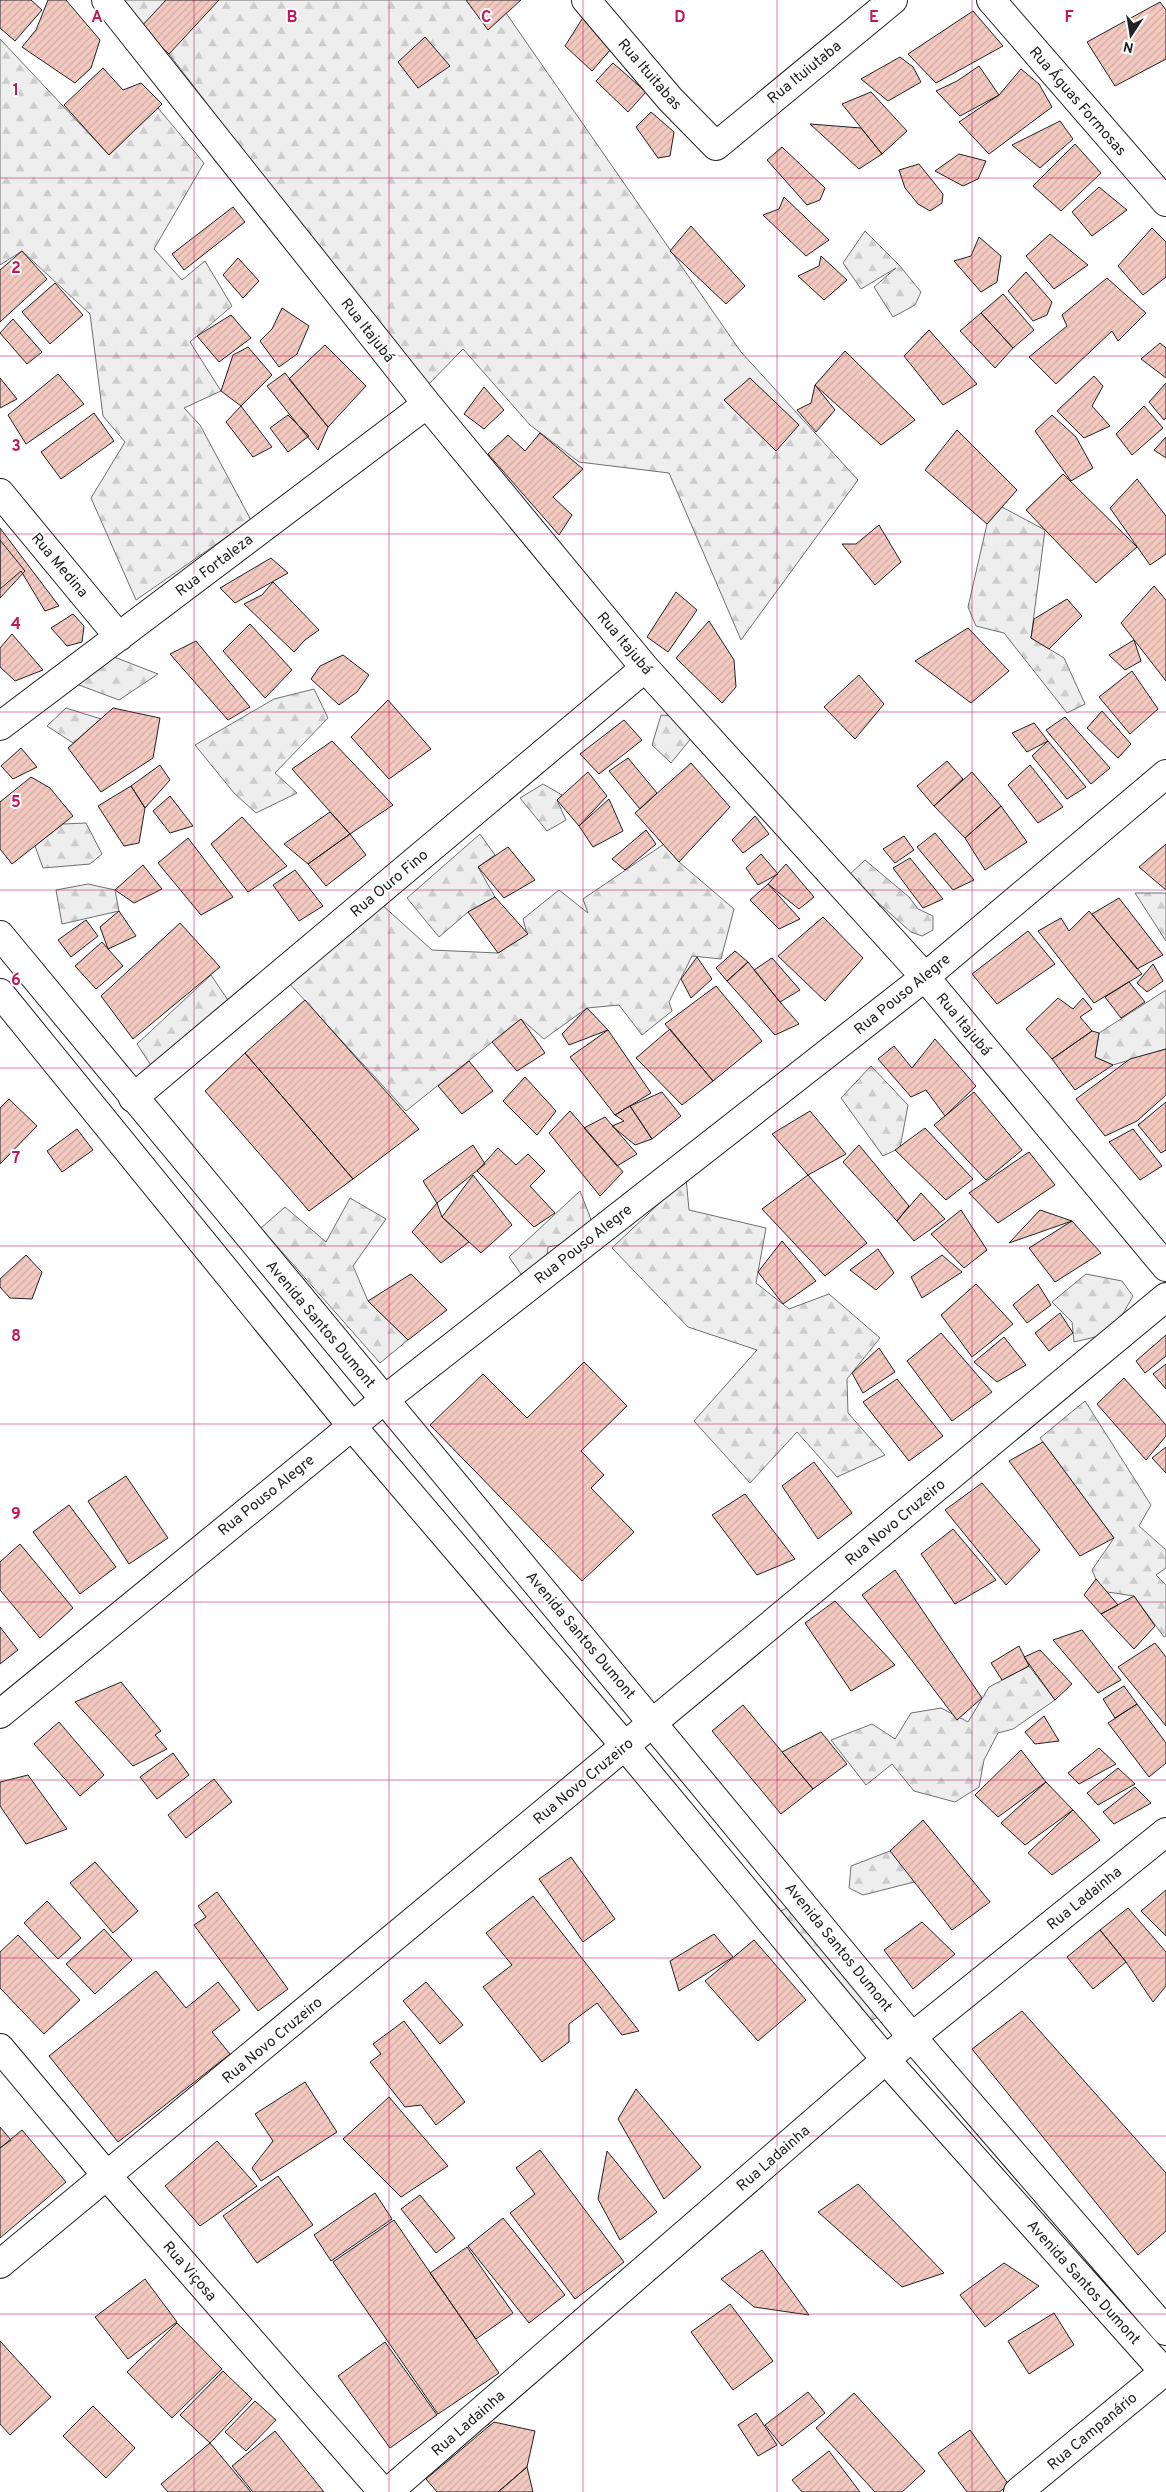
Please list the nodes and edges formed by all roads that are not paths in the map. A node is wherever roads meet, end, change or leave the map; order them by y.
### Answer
1 (106, 0) edge
2 (586, 0) edge
3 (893, 0) edge
4 (991, 0) edge
5 (716, 146) joint
6 (1166, 202) edge
7 (426, 404) junction
8 (0, 494) edge
9 (119, 637) junction
10 (645, 668) junction
11 (0, 726) edge
12 (1166, 774) edge
13 (0, 935) edge
14 (925, 978) junction
15 (0, 993) edge
16 (134, 1098) junction
17 (1166, 1267) edge
18 (1166, 1297) edge
19 (384, 1400) junction
20 (351, 1425) junction
21 (0, 1714) edge
22 (654, 1722) junction
23 (625, 1746) junction
24 (1166, 1832) edge
25 (912, 2037) junction
26 (0, 2048) edge
27 (886, 2060) junction
28 (108, 2177) junction
29 (0, 2264) edge
30 (1166, 2331) edge
31 (1165, 2372) edge
32 (383, 2492) edge
33 (388, 2492) edge
34 (1018, 2492) edge

1 - 7 street, Rua Itajubá
2 - 5 street, Rua Ituitabas
3 - 5 street, Rua Ituiutaba
4 - 6 street, Rua Águas Formosas
7 - 9 street, Rua Fortaleza
7 - 10 street, Rua Itajubá
8 - 9 street, Rua Medina
9 - 11 street, Rua Fortaleza
10 - 14 street, Rua Itajubá
10 - 16 street, Rua Ouro Fino
12 - 14 street, Rua Pouso Alegre
13 - 16 street, Avenida Santos Dumont
14 - 17 street, Rua Itajubá
14 - 19 street, Rua Pouso Alegre
15 - 20 street, Avenida Santos Dumont
16 - 19 street, Avenida Santos Dumont
18 - 22 street, Rua Novo Cruzeiro
19 - 20 street, Rua Pouso Alegre
19 - 22 street, Avenida Santos Dumont
20 - 21 street, Rua Pouso Alegre
20 - 23 street, Avenida Santos Dumont
22 - 23 street, Rua Novo Cruzeiro
22 - 25 street, Avenida Santos Dumont
23 - 27 street, Avenida Santos Dumont
23 - 28 street, Rua Novo Cruzeiro
24 - 25 street, Rua Ladainha
25 - 27 street, Rua Ladainha
25 - 30 street, Avenida Santos Dumont
26 - 28 street, Rua Viçosa
27 - 31 street, Avenida Santos Dumont
27 - 33 street, Rua Ladainha
28 - 29 street, Rua Novo Cruzeiro
28 - 32 street, Rua Viçosa
31 - 34 street, Rua Campanário

